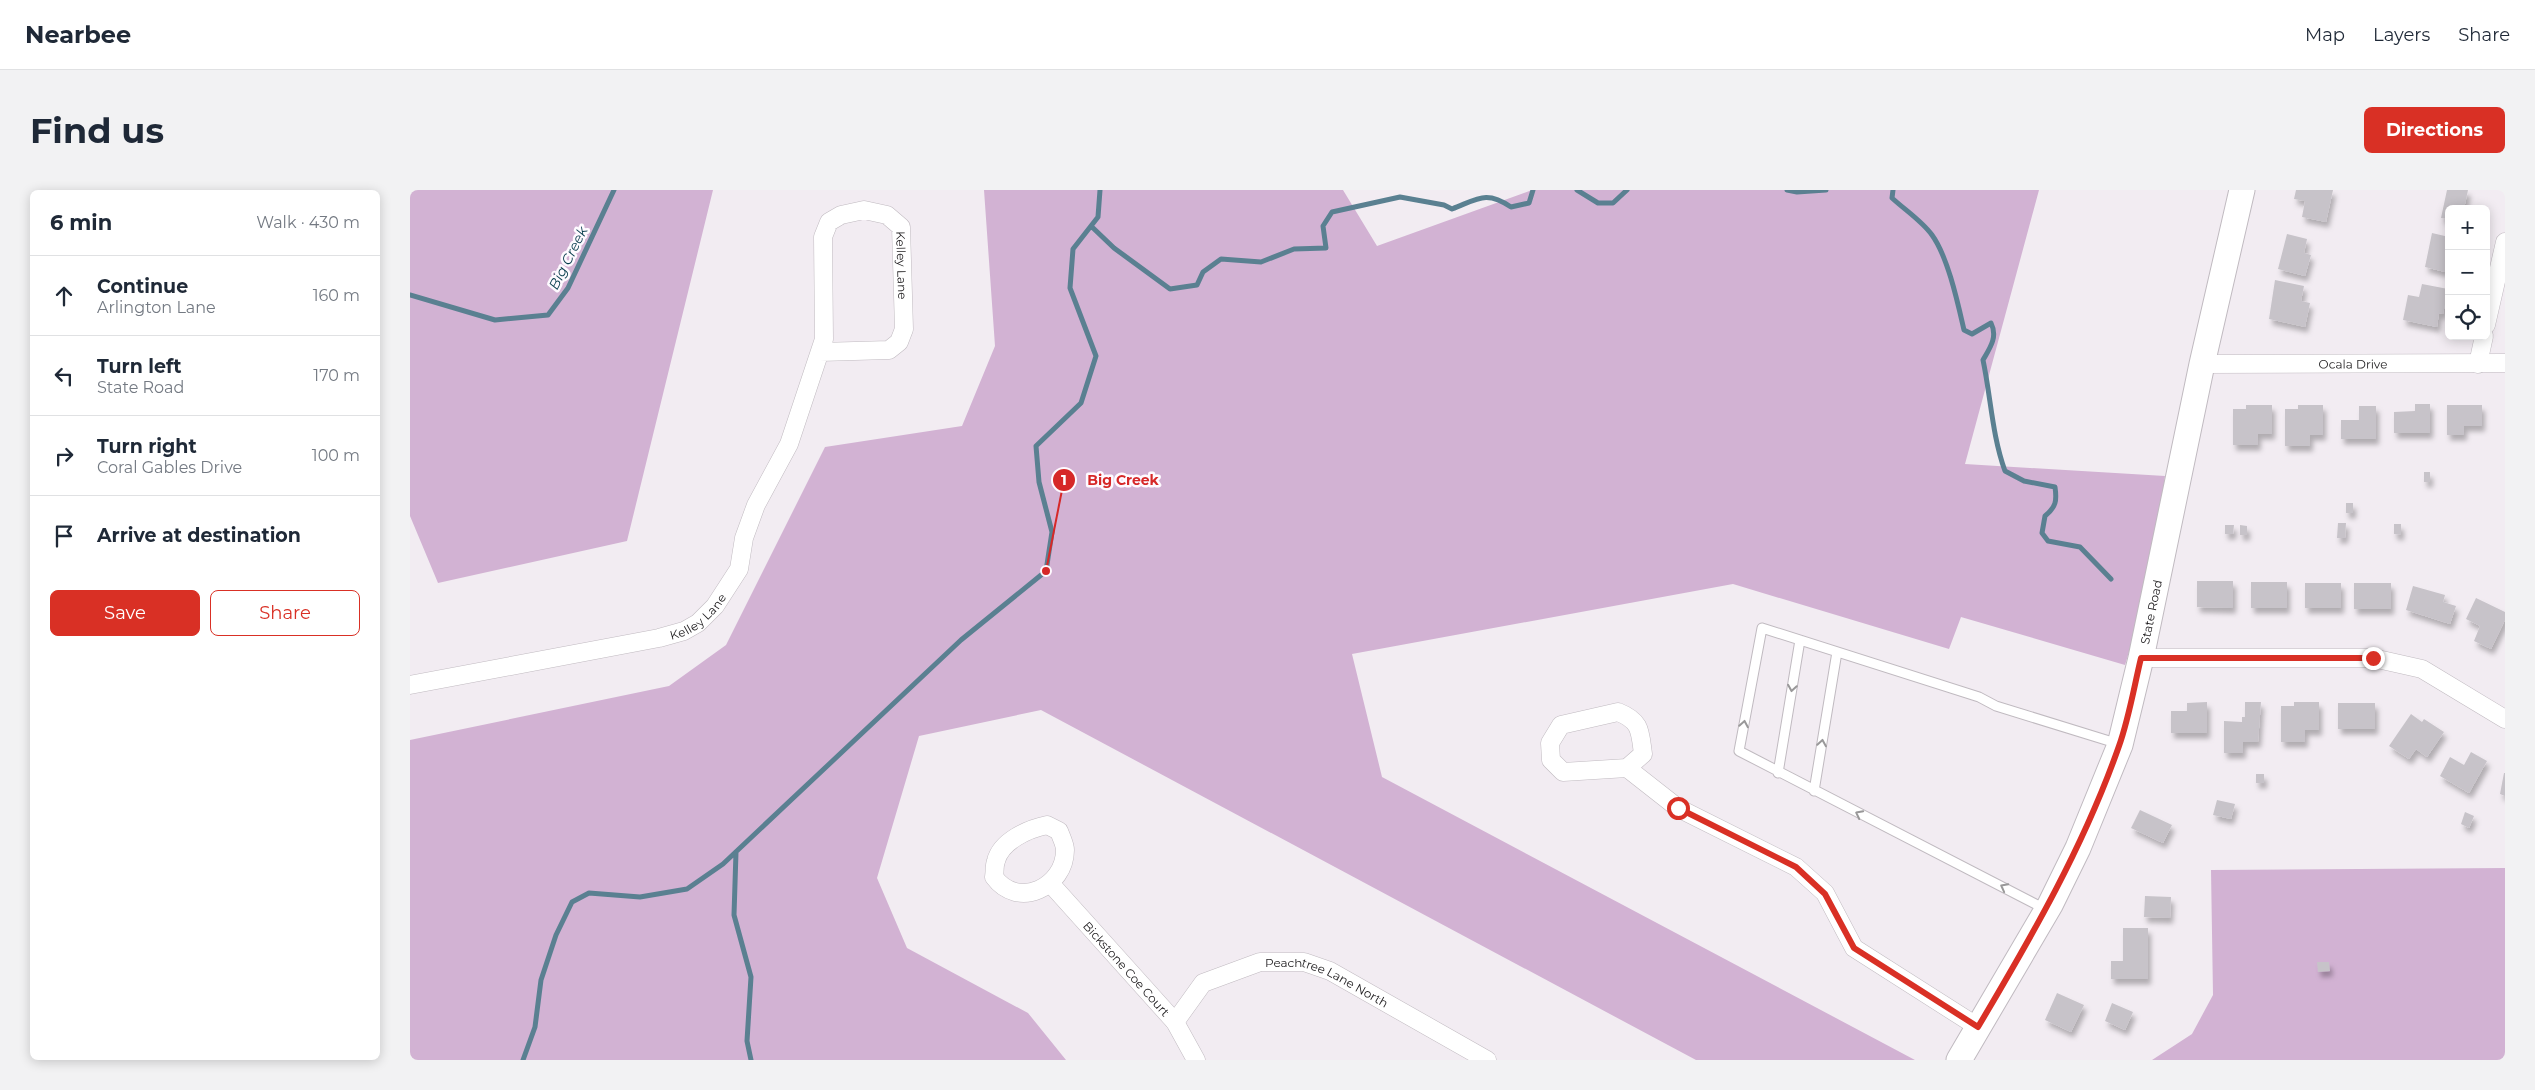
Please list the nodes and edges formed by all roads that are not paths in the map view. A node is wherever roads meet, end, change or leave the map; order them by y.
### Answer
1 (2242, 190) edge
2 (2505, 242) edge
3 (2490, 308) edge
4 (2483, 340) edge
5 (820, 352) junction
6 (2505, 363) edge
7 (2202, 364) junction
8 (2478, 364) junction
9 (1800, 640) junction
10 (1837, 652) junction
11 (2141, 658) junction
12 (410, 685) edge
13 (2505, 719) edge
14 (2120, 745) junction
15 (1627, 768) junction
16 (1778, 773) junction
17 (1814, 791) junction
18 (1050, 883) dead end
19 (2047, 910) junction
20 (1175, 1022) junction
21 (1978, 1027) junction
22 (1196, 1060) edge
23 (1487, 1060) edge
24 (1959, 1060) edge

1 - 7 main road, State Road
2 - 3 street
4 - 8 street
5 - 5 street, Kelley Lane
5 - 12 street, Kelley Lane
6 - 8 street, Ocala Drive
7 - 8 street, Ocala Drive
7 - 11 main road, State Road
9 - 10 lane
9 -> 16 lane
16 -> 9 lane
10 - 14 lane
17 -> 10 lane
11 - 13 street
11 - 14 main road, State Road
14 - 19 main road, State Road
15 - 15 street
15 - 21 street
16 - 17 lane
19 -> 17 lane
18 - 20 street, Bickstone Coe Court
19 - 21 main road, State Road
20 - 22 street, Bickstone Coe Court
20 - 23 street, Peachtree Lane North
21 - 24 main road, State Road

